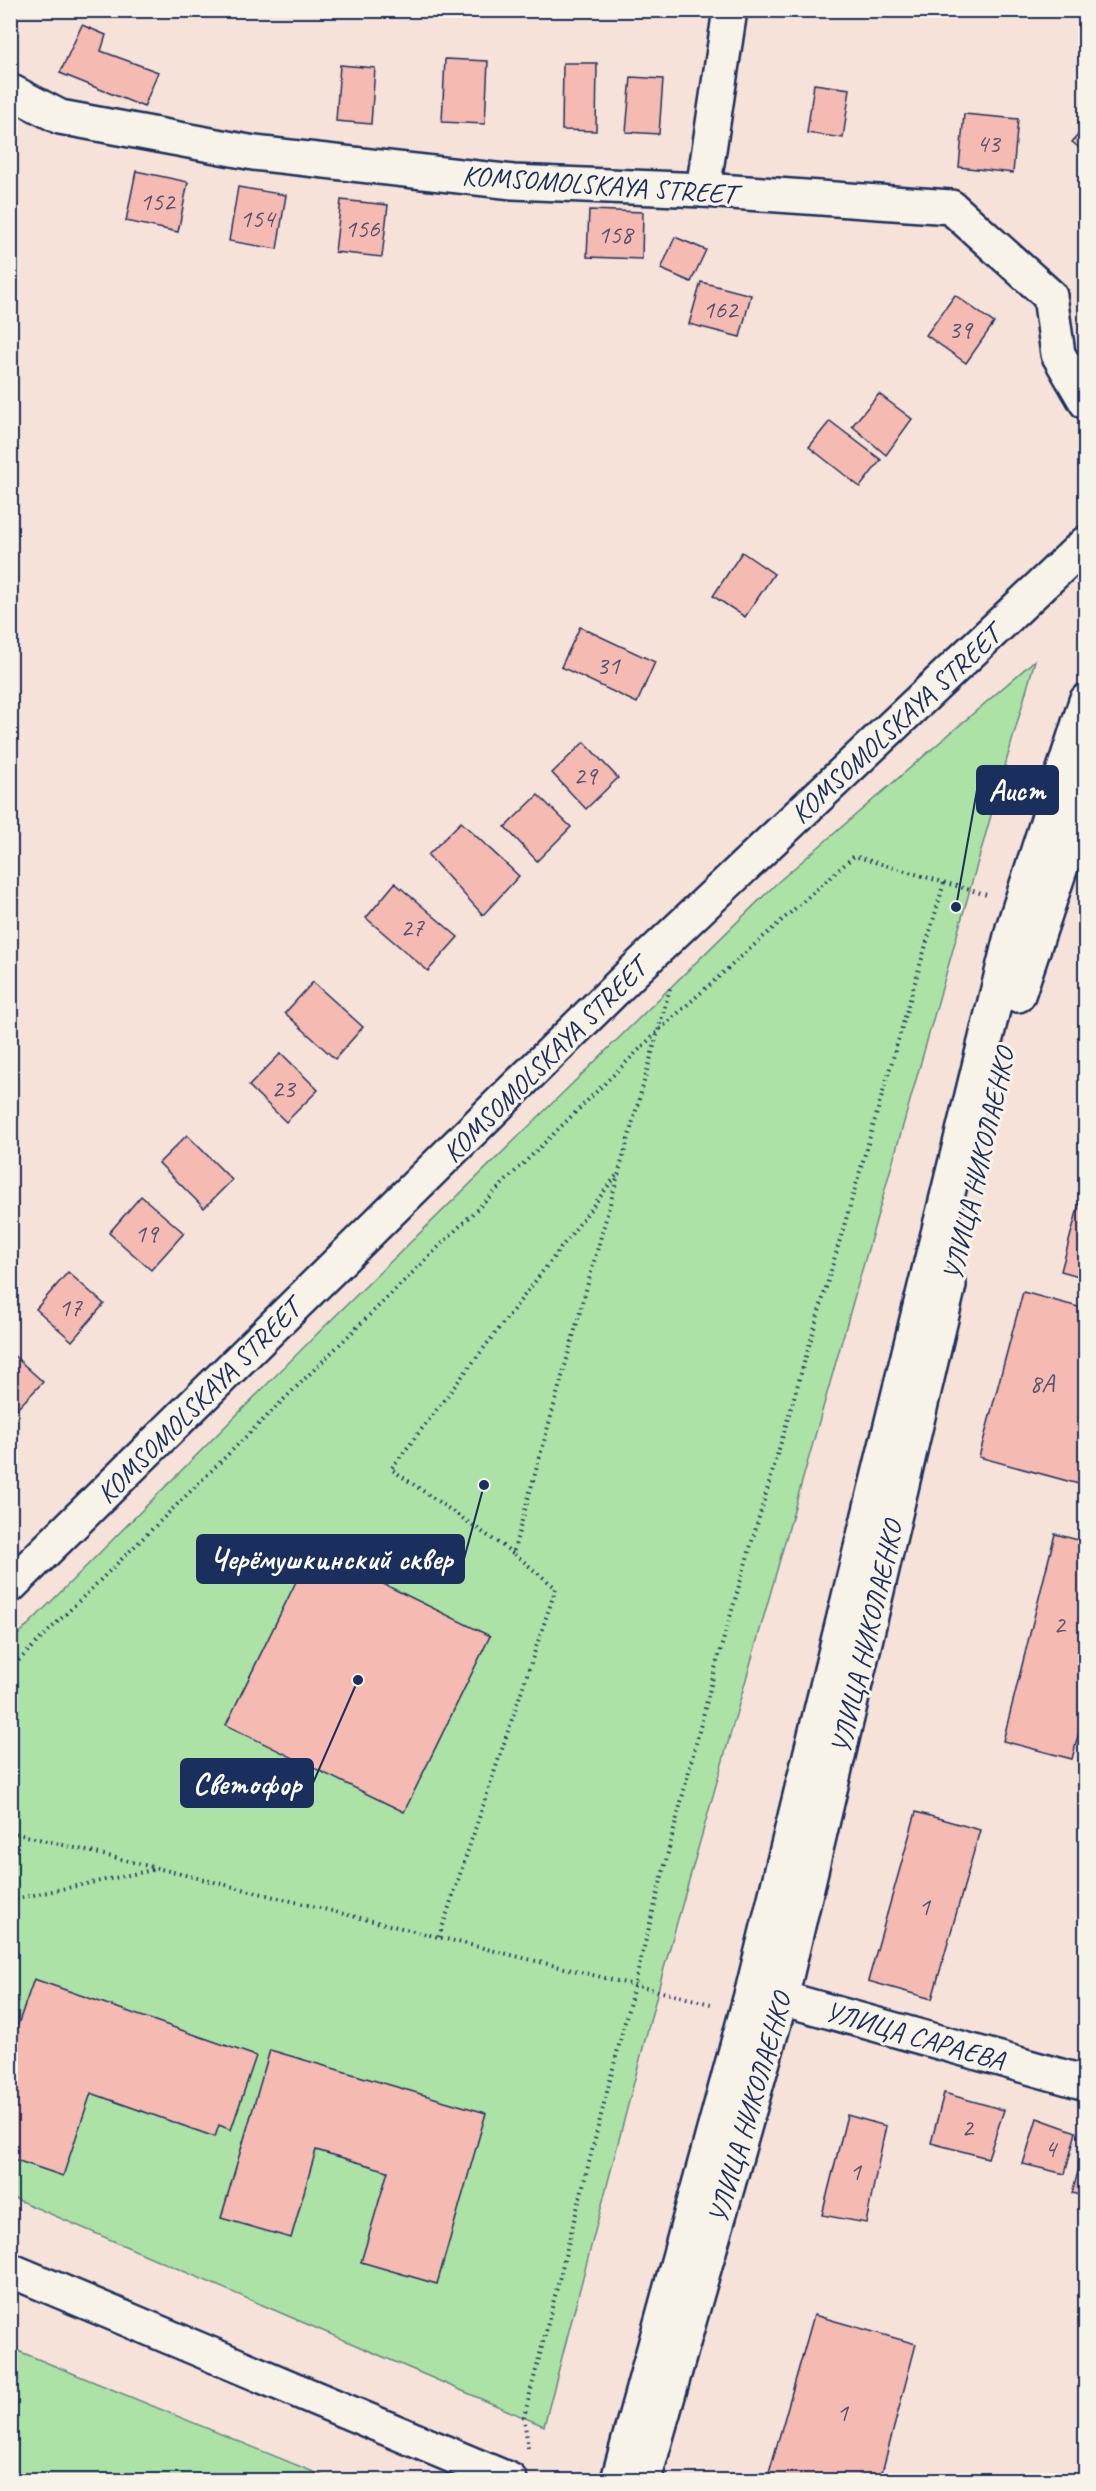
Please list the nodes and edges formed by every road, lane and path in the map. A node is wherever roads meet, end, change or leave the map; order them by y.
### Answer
1 (730, 10) edge
2 (10, 91) edge
3 (703, 190) junction
4 (1086, 402) edge
5 (1086, 543) edge
6 (1083, 715) edge
7 (1086, 792) edge
8 (944, 883) junction
9 (1017, 917) junction
10 (673, 980) dead end
11 (658, 1031) junction
12 (618, 1174) junction
13 (513, 1553) junction
14 (10, 1586) edge
15 (10, 1669) edge
16 (10, 1832) edge
17 (160, 1868) junction
18 (10, 1900) edge
19 (439, 1937) junction
20 (634, 1985) junction
21 (781, 1998) junction
22 (747, 2012) junction
23 (1086, 2083) edge
24 (10, 2270) edge
25 (520, 2470) edge
26 (618, 2481) edge
27 (644, 2481) edge

1 - 3 main road
2 - 3 main road, KOMSOMOLSKAYA STREET
3 - 4 main road, KOMSOMOLSKAYA STREET
5 - 14 main road, KOMSOMOLSKAYA STREET
6 - 9 main road, УЛИЦА НИКОЛАЕНКО
7 - 21 main road, УЛИЦА НИКОЛАЕНКО
8 - 9 path
8 - 11 path
8 - 20 path
9 - 22 main road, УЛИЦА НИКОЛАЕНКО
10 - 11 path
11 - 12 path
11 - 15 path
12 - 13 path
12 - 13 path
13 - 19 path
16 - 17 path
17 - 18 path
17 - 19 path
19 - 20 path
20 - 22 path
20 - 25 path
21 - 22 main road
21 - 23 main road, УЛИЦА САРАЕВА
21 - 27 main road, УЛИЦА НИКОЛАЕНКО
22 - 26 main road, УЛИЦА НИКОЛАЕНКО
24 - 25 main road

